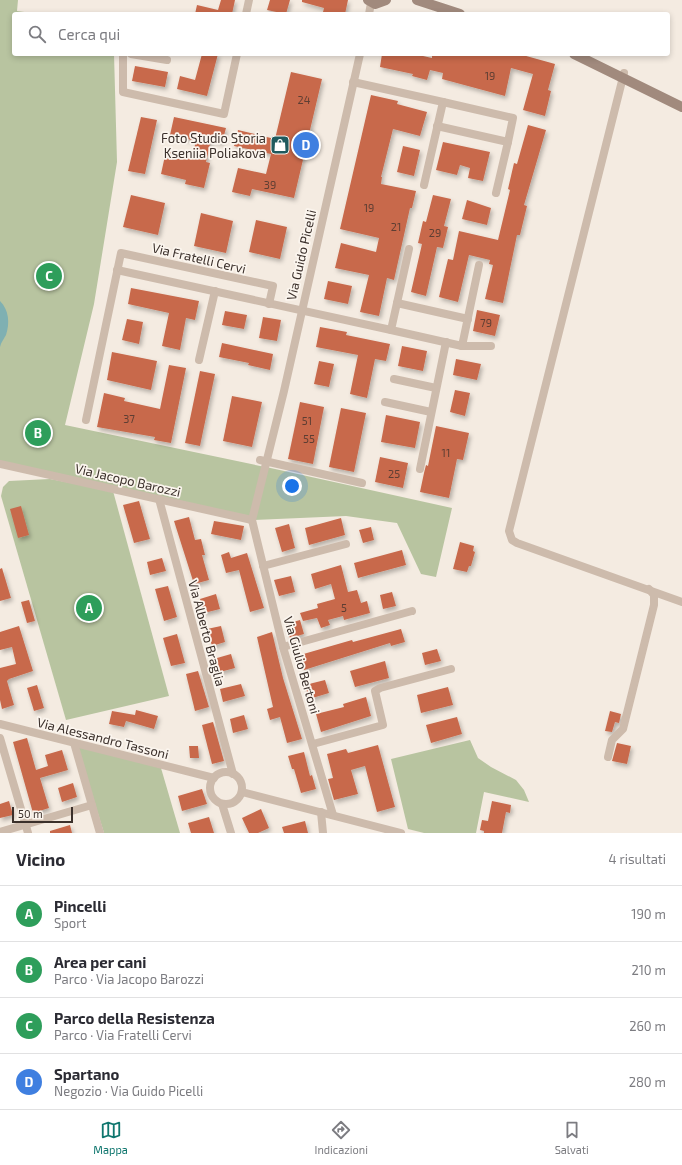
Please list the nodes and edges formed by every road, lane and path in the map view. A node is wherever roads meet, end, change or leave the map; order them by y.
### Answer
1 (249, 0) edge
2 (386, 0) edge
3 (417, 0) edge
4 (369, 1) edge
5 (246, 12) edge
6 (369, 12) edge
7 (454, 12) edge
8 (123, 56) edge
9 (143, 56) edge
10 (237, 56) edge
11 (360, 56) edge
12 (579, 56) edge
13 (167, 60) dead end
14 (623, 75) junction
15 (353, 82) junction
16 (443, 102) junction
17 (682, 107) edge
18 (437, 126) junction
19 (508, 142) junction
20 (424, 185) dead end
21 (496, 193) dead end
22 (409, 249) dead end
23 (480, 265) dead end
24 (117, 270) junction
25 (215, 291) junction
26 (397, 303) junction
27 (269, 304) junction
28 (301, 311) junction
29 (468, 319) junction
30 (391, 330) junction
31 (446, 342) junction
32 (462, 346) junction
33 (491, 346) dead end
34 (199, 360) dead end
35 (394, 379) dead end
36 (436, 388) junction
37 (385, 402) dead end
38 (432, 412) junction
39 (86, 420) dead end
40 (263, 461) junction
41 (0, 464) edge
42 (420, 469) dead end
43 (362, 483) dead end
44 (159, 499) junction
45 (252, 520) junction
46 (346, 544) dead end
47 (263, 566) junction
48 (648, 588) junction
49 (682, 602) edge
50 (412, 611) dead end
51 (284, 647) junction
52 (451, 669) dead end
53 (0, 724) edge
54 (0, 738) edge
55 (74, 743) junction
56 (313, 744) junction
57 (608, 758) dead end
58 (233, 774) junction
59 (212, 781) junction
60 (242, 792) junction
61 (225, 804) junction
62 (92, 805) junction
63 (321, 812) junction
64 (333, 815) junction
65 (27, 829) edge
66 (0, 832) edge
67 (100, 833) edge
68 (231, 833) edge
69 (323, 833) edge
70 (401, 833) edge

1 - 5 street
2 - 4 main road
3 - 7 main road
4 - 6 street
8 - 10 street
9 - 13 street
11 - 15 street, Via Guido Picelli
12 - 14 main road
14 - 17 main road
14 - 48 street
15 - 16 street
15 - 28 street, Via Guido Picelli
16 - 18 street
16 - 19 street
18 - 19 street
18 - 20 street
19 - 21 street
22 - 26 street
23 - 29 street
24 - 25 street
24 - 27 street, Via Fratelli Cervi
24 - 39 street, Via Fratelli Cervi
25 - 27 street
25 - 34 street
26 - 29 street
26 - 30 street
27 - 28 street
28 - 30 street
28 - 40 street, Via Guido Picelli
29 - 32 street
30 - 31 street
31 - 32 street
31 - 36 street
32 - 33 street
35 - 36 street
36 - 38 street
37 - 38 street
38 - 42 street
40 - 43 street
40 - 45 street, Via Guido Picelli
41 - 44 street, Via Jacopo Barozzi
44 - 45 street, Via Jacopo Barozzi
44 - 58 street, Via Alberto Braglia
45 - 47 street, Via Giulio Bertoni
46 - 47 street
47 - 51 street, Via Giulio Bertoni
48 - 49 street
48 - 57 street
50 - 51 street
51 - 56 street, Via Giulio Bertoni
52 - 56 street
53 - 55 street, Via Alessandro Tassoni
54 - 65 street
55 - 59 street, Via Alessandro Tassoni
55 - 62 street
56 - 64 street, Via Giulio Bertoni
58 - 59 street
58 - 60 street
59 - 61 street
60 - 61 street
60 - 63 street
61 - 68 street
62 - 65 street
62 - 67 street
63 - 64 street
63 - 69 street
64 - 70 street
65 - 66 street

